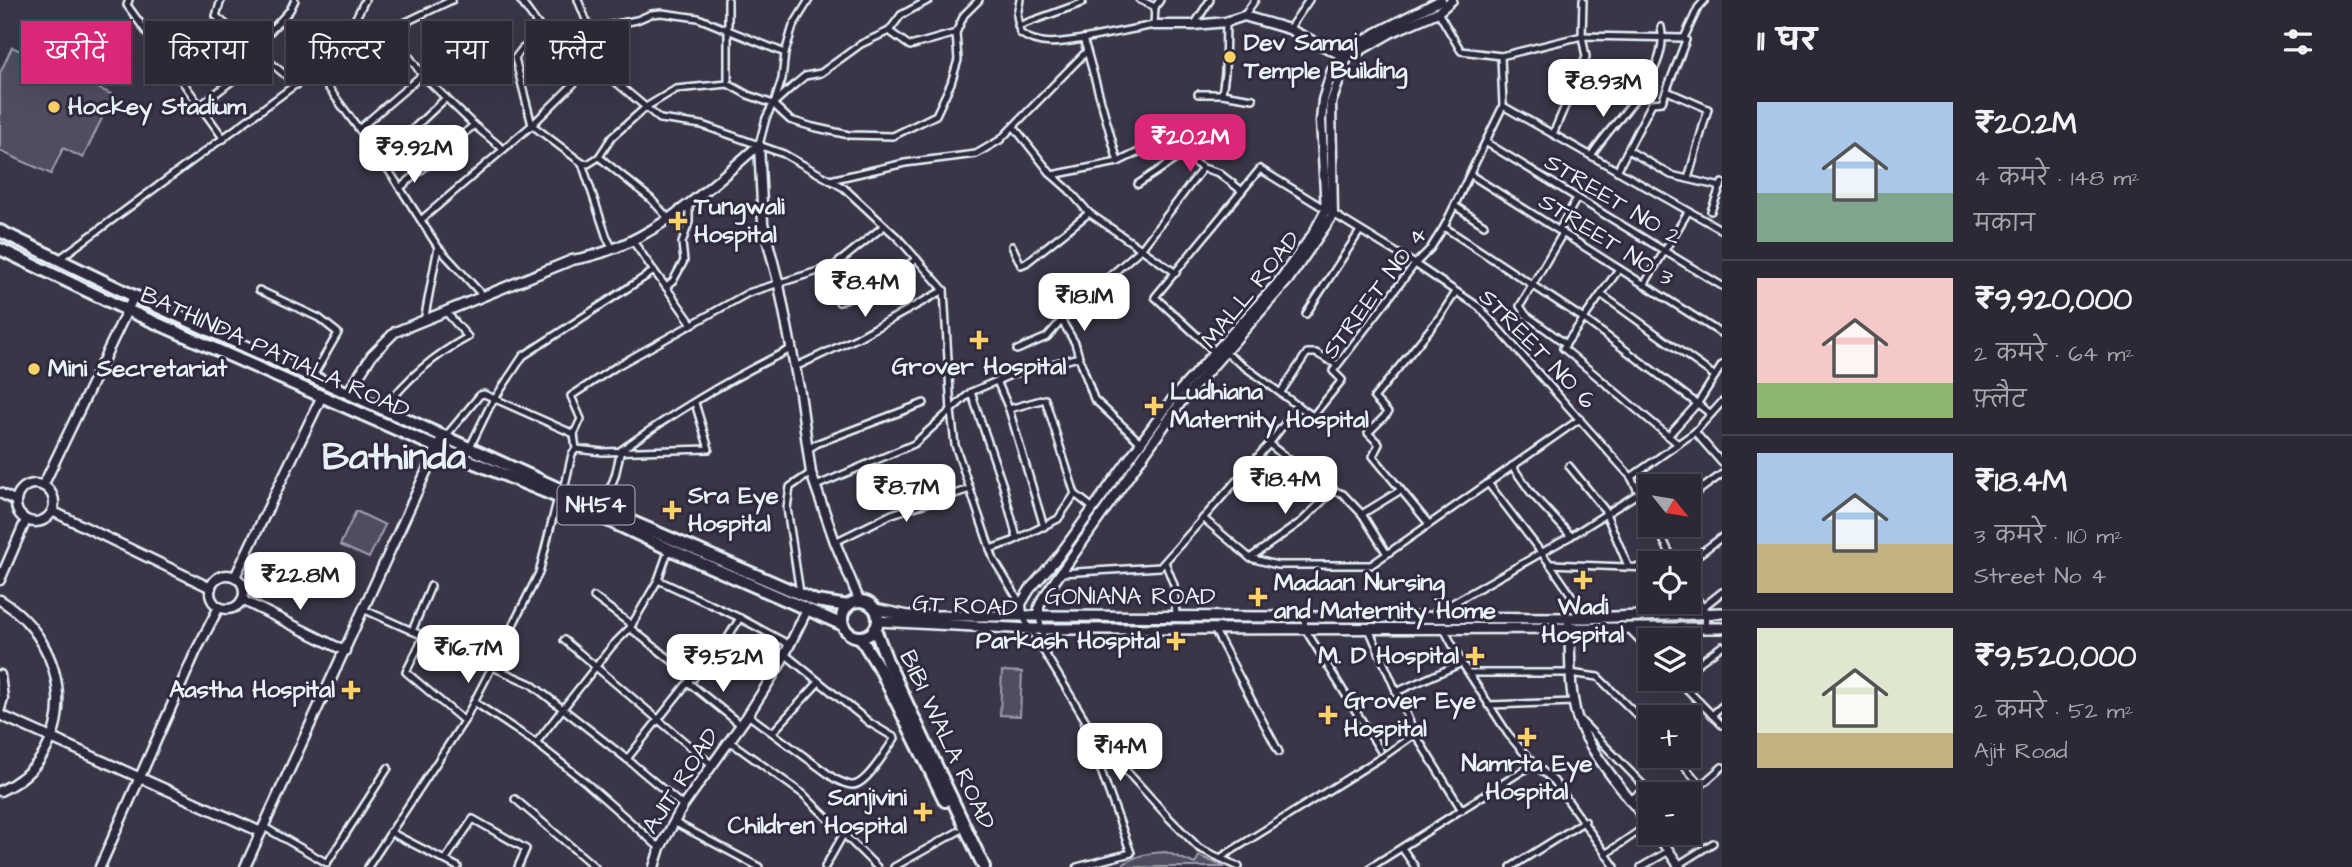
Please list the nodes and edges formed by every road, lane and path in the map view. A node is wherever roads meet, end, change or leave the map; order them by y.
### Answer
1 (129, 0) edge
2 (221, 0) edge
3 (295, 0) edge
4 (365, 0) edge
5 (452, 0) edge
6 (520, 0) edge
7 (578, 0) edge
8 (728, 0) edge
9 (809, 0) edge
10 (929, 0) edge
11 (979, 0) edge
12 (1020, 0) edge
13 (1083, 0) edge
14 (1140, 0) edge
15 (1160, 0) edge
16 (1210, 0) edge
17 (1255, 0) edge
18 (1309, 0) edge
19 (1448, 0) edge
20 (1583, 0) edge
21 (1705, 0) edge
22 (1155, 7) junction
23 (1438, 12) junction
24 (1244, 16) junction
25 (222, 21) edge
26 (354, 21) edge
27 (408, 21) edge
28 (587, 21) edge
29 (629, 22) edge
30 (1226, 22) junction
31 (1154, 25) junction
32 (1018, 26) junction
33 (1194, 26) junction
34 (1661, 27) dead end
35 (1289, 29) junction
36 (272, 30) edge
37 (727, 30) junction
38 (890, 32) junction
39 (956, 33) junction
40 (1582, 36) junction
41 (1664, 37) junction
42 (1684, 38) junction
43 (1083, 39) junction
44 (1087, 51) junction
45 (785, 53) junction
46 (408, 54) edge
47 (1501, 56) junction
48 (1344, 57) junction
49 (272, 64) edge
50 (422, 75) joint
51 (228, 84) edge
52 (325, 84) edge
53 (431, 84) edge
54 (574, 84) edge
55 (618, 84) edge
56 (728, 84) junction
57 (297, 85) joint
58 (1667, 91) junction
59 (1198, 94) dead end
60 (1222, 94) junction
61 (446, 98) junction
62 (1253, 99) dead end
63 (774, 104) junction
64 (201, 105) junction
65 (1503, 106) junction
66 (646, 107) junction
67 (474, 125) junction
68 (533, 125) junction
69 (1014, 127) junction
70 (359, 130) junction
71 (1553, 134) junction
72 (224, 139) junction
73 (1487, 143) junction
74 (759, 145) junction
75 (503, 149) junction
76 (1628, 150) junction
77 (1182, 155) junction
78 (1591, 156) junction
79 (599, 157) junction
80 (381, 159) junction
81 (1118, 162) junction
82 (582, 163) junction
83 (1203, 168) junction
84 (1617, 171) junction
85 (1052, 175) junction
86 (1471, 175) junction
87 (830, 180) junction
88 (1688, 180) junction
89 (1138, 184) dead end
90 (1721, 185) edge
91 (400, 188) junction
92 (1242, 191) junction
93 (1577, 198) junction
94 (689, 205) junction
95 (1455, 206) junction
96 (1711, 211) dead end
97 (1688, 212) junction
98 (1089, 213) junction
99 (1329, 213) junction
100 (668, 218) junction
101 (421, 220) junction
102 (1484, 225) dead end
103 (884, 226) junction
104 (1444, 227) junction
105 (1722, 230) edge
106 (1360, 231) junction
107 (0, 232) edge
108 (1561, 232) junction
109 (632, 240) junction
110 (1012, 246) dead end
111 (438, 247) junction
112 (0, 249) edge
113 (613, 249) junction
114 (1141, 249) junction
115 (1665, 251) junction
116 (917, 259) junction
117 (59, 260) junction
118 (1415, 264) junction
119 (1619, 269) junction
120 (654, 271) junction
121 (1176, 273) junction
122 (779, 285) junction
123 (1533, 285) junction
124 (1644, 285) junction
125 (1722, 286) edge
126 (666, 287) junction
127 (259, 290) dead end
128 (944, 290) junction
129 (1457, 292) junction
130 (1602, 295) junction
131 (134, 296) junction
132 (484, 297) junction
133 (839, 302) dead end
134 (127, 310) junction
135 (446, 312) junction
136 (1306, 314) dead end
137 (1584, 319) junction
138 (424, 321) junction
139 (1062, 321) junction
140 (692, 324) junction
141 (1722, 334) edge
142 (1566, 344) junction
143 (791, 348) junction
144 (1017, 350) dead end
145 (1216, 353) junction
146 (1226, 353) junction
147 (1079, 357) junction
148 (1337, 365) junction
149 (1722, 365) edge
150 (795, 367) junction
151 (313, 376) junction
152 (1715, 376) junction
153 (997, 381) junction
154 (348, 392) junction
155 (971, 392) junction
156 (1280, 392) junction
157 (322, 396) junction
158 (496, 400) junction
159 (1722, 402) edge
160 (695, 403) junction
161 (924, 403) dead end
162 (1698, 403) junction
163 (1298, 406) junction
164 (385, 408) junction
165 (1009, 409) junction
166 (951, 411) junction
167 (1711, 414) junction
168 (1580, 419) junction
169 (1695, 432) junction
170 (575, 434) junction
171 (444, 435) junction
172 (1668, 436) junction
173 (1141, 443) junction
174 (1269, 444) junction
175 (1678, 444) junction
176 (436, 447) junction
177 (470, 447) junction
178 (576, 449) junction
179 (808, 449) junction
180 (621, 450) junction
181 (1722, 463) edge
182 (1512, 466) junction
183 (1569, 466) dead end
184 (811, 473) junction
185 (1722, 474) edge
186 (1631, 477) junction
187 (1488, 483) junction
188 (43, 486) junction
189 (816, 486) junction
190 (970, 489) junction
191 (1701, 489) edge
192 (1401, 490) junction
193 (1334, 491) junction
194 (1638, 491) edge
195 (561, 493) junction
196 (0, 494) edge
197 (1075, 494) junction
198 (1638, 494) edge
199 (16, 500) junction
200 (602, 508) junction
201 (1093, 508) junction
202 (52, 511) junction
203 (1362, 514) junction
204 (1606, 514) junction
205 (1203, 518) junction
206 (26, 520) junction
207 (1429, 524) junction
208 (1044, 527) junction
209 (1571, 536) junction
210 (1722, 537) edge
211 (1017, 538) junction
212 (835, 542) junction
213 (669, 549) junction
214 (990, 549) junction
215 (1539, 553) junction
216 (1701, 553) edge
217 (1387, 554) junction
218 (1250, 558) junction
219 (1165, 562) junction
220 (1550, 564) junction
221 (1628, 566) junction
222 (1638, 567) edge
223 (1061, 573) junction
224 (235, 576) junction
225 (0, 580) edge
226 (658, 580) junction
227 (431, 586) dead end
228 (211, 588) junction
229 (1722, 592) edge
230 (800, 593) junction
231 (594, 597) dead end
232 (0, 600) edge
233 (242, 600) junction
234 (860, 601) junction
235 (1021, 604) junction
236 (1701, 605) edge
237 (848, 606) junction
238 (219, 607) junction
239 (365, 610) junction
240 (807, 610) junction
241 (1704, 610) junction
242 (1722, 613) edge
243 (1023, 615) junction
244 (1176, 616) junction
245 (1039, 617) junction
246 (1304, 617) junction
247 (1427, 617) junction
248 (740, 618) junction
249 (1569, 618) junction
250 (1587, 618) junction
251 (876, 620) junction
252 (843, 625) junction
253 (631, 626) junction
254 (1043, 627) junction
255 (1705, 628) junction
256 (1722, 628) edge
257 (1030, 629) junction
258 (1214, 629) junction
259 (1305, 629) junction
260 (1369, 629) junction
261 (1444, 629) junction
262 (1569, 629) junction
263 (1629, 629) junction
264 (412, 631) junction
265 (424, 636) junction
266 (860, 637) junction
267 (1638, 638) edge
268 (727, 639) junction
269 (564, 640) dead end
270 (791, 645) junction
271 (1722, 646) edge
272 (345, 651) junction
273 (1047, 653) junction
274 (786, 655) junction
275 (1701, 661) edge
276 (1462, 663) junction
277 (597, 666) junction
278 (779, 666) junction
279 (492, 667) junction
280 (1469, 673) junction
281 (1570, 673) junction
282 (0, 675) edge
283 (692, 680) junction
284 (818, 683) junction
285 (1689, 691) edge
286 (1396, 692) junction
287 (474, 702) junction
288 (1575, 702) junction
289 (1488, 705) junction
290 (1722, 706) edge
291 (0, 709) edge
292 (562, 709) junction
293 (1079, 709) junction
294 (0, 715) edge
295 (748, 715) junction
296 (1712, 715) junction
297 (1638, 716) edge
298 (1577, 718) junction
299 (659, 719) junction
300 (464, 721) junction
301 (741, 724) junction
302 (907, 724) junction
303 (1722, 725) edge
304 (773, 732) junction
305 (1415, 734) junction
306 (51, 738) junction
307 (895, 738) junction
308 (729, 741) junction
309 (536, 743) junction
310 (1380, 750) dead end
311 (1279, 752) dead end
312 (627, 759) junction
313 (1532, 762) junction
314 (712, 765) junction
315 (1722, 767) edge
316 (387, 768) dead end
317 (1686, 768) edge
318 (1715, 773) junction
319 (140, 779) junction
320 (1722, 780) edge
321 (1639, 782) edge
322 (1697, 782) edge
323 (1701, 785) edge
324 (0, 791) edge
325 (1638, 794) edge
326 (515, 799) dead end
327 (1630, 799) junction
328 (683, 806) junction
329 (1462, 810) junction
330 (1638, 810) edge
331 (1584, 821) junction
332 (674, 822) junction
333 (262, 830) junction
334 (959, 831) junction
335 (390, 832) junction
336 (1638, 832) edge
337 (843, 835) junction
338 (1713, 842) dead end
339 (1665, 845) edge
340 (660, 848) junction
341 (1402, 848) junction
342 (1669, 851) junction
343 (1607, 853) junction
344 (1220, 858) junction
345 (444, 860) junction
346 (1679, 866) edge
347 (100, 867) edge
348 (245, 867) edge
349 (368, 867) edge
350 (458, 867) edge
351 (517, 867) edge
352 (595, 867) edge
353 (654, 867) edge
354 (760, 867) edge
355 (825, 867) edge
356 (877, 867) edge
357 (894, 867) edge
358 (976, 867) edge
359 (984, 867) edge
360 (1077, 867) edge
361 (1239, 867) edge
362 (1371, 867) edge
363 (1415, 867) edge
364 (1511, 867) edge
365 (1615, 867) edge
366 (1641, 867) edge

1 - 64 street
2 - 25 street
3 - 36 street
4 - 26 street
5 - 27 street
6 - 68 street
7 - 28 street
8 - 37 street
9 - 45 street
10 - 38 street
11 - 39 street
12 - 32 street
13 - 32 street
14 - 22 street
15 - 22 street
16 - 33 street
17 - 24 street
18 - 35 street
19 - 23 street
19 - 48 street
20 - 40 street
21 - 42 street
22 - 31 street
23 - 47 street
23 - 48 street
24 - 30 street
24 - 35 street
29 - 37 street
30 - 33 street
30 - 60 street
31 - 33 street
31 - 43 street
32 - 43 street
34 - 41 street
35 - 48 street
37 - 45 street
37 - 56 street
38 - 39 street
38 - 63 street
39 - 63 street
40 - 41 street
40 - 47 street
40 - 71 street
41 - 42 street
41 - 78 street
42 - 58 street
43 - 44 street
44 - 69 street
44 - 81 street
45 - 63 street
46 - 50 street
47 - 65 street, STREET NO 4
48 - 99 street
49 - 57 street
50 - 70 street
51 - 64 street
52 - 70 street
53 - 61 street
54 - 68 street
55 - 66 street
56 - 63 street
56 - 66 street
57 - 72 street
58 - 76 street
58 - 88 street
59 - 60 street
60 - 62 street
61 - 67 street
61 - 80 street
63 - 74 street
64 - 72 street
65 - 71 street
65 - 73 street, STREET NO 4
66 - 74 street
66 - 79 street
67 - 75 street
67 - 91 street
68 - 75 street
68 - 82 street
69 - 85 street
69 - 87 street
70 - 80 street
71 - 78 street
72 - 117 street
73 - 86 street, STREET NO 4
73 - 93 street, STREET NO 2
74 - 87 street
74 - 94 street
74 - 122 street
75 - 101 street
76 - 84 street
76 - 88 street
77 - 81 street
77 - 83 street
77 - 89 street
78 - 84 street
79 - 82 street
79 - 100 street
80 - 91 street
81 - 85 street
82 - 113 street
83 - 92 street
83 - 114 street
84 - 97 street
85 - 98 street
86 - 95 street, STREET NO 4
86 - 108 street, STREET NO 3
87 - 103 street
88 - 90 street
90 - 96 street
91 - 101 street
92 - 99 street, STREET NO 6
92 - 121 street
93 - 108 street
93 - 115 street, STREET NO 2
94 - 100 street
94 - 126 street
95 - 102 street
95 - 104 street, STREET NO 4
97 - 105 street
97 - 115 street
98 - 110 street
98 - 114 street
99 - 106 street, STREET NO 6
99 - 145 street
99 - 146 street, MALL ROAD
100 - 109 street
101 - 111 street
103 - 116 street
103 - 122 street
104 - 118 street, STREET NO 4
104 - 123 street, STREET NO 4
106 - 118 street, STREET NO 6
106 - 136 street
107 - 117 highway, NH54
108 - 119 street, STREET NO 3
108 - 123 street
109 - 113 street
109 - 120 street
111 - 132 street
111 - 138 street
112 - 134 highway, BATHINDA PATIALA ROAD / NH54
113 - 132 street
114 - 121 street
114 - 139 street
115 - 124 street
115 - 125 street, STREET NO 2
116 - 128 street
116 - 133 street
117 - 131 highway, NH54
118 - 129 street, STREET NO 6
118 - 148 street, STREET NO 4
119 - 124 street, STREET NO 3
119 - 130 street
120 - 126 street
120 - 158 street
121 - 145 street
122 - 140 street
122 - 143 street
123 - 137 street, STREET NO 4
123 - 142 street
124 - 141 street, STREET NO 3
126 - 140 street
127 - 151 street
128 - 150 street
128 - 166 street
129 - 168 street, STREET NO 6
129 - 192 street
130 - 137 street
130 - 152 street
131 - 134 street
131 - 151 highway, NH54
132 - 135 street
134 - 157 highway, BATHINDA PATIALA ROAD / NH54
134 - 188 street
135 - 138 street
135 - 164 street
137 - 142 street
137 - 162 street, STREET NO 4
138 - 154 street
139 - 144 street
139 - 147 street
140 - 170 street
142 - 172 street
143 - 150 street
143 - 160 street
145 - 173 street
146 - 156 street
146 - 223 street, MALL ROAD
147 - 153 street
147 - 173 street
148 - 156 street
148 - 163 street, STREET NO 4
149 - 152 street
150 - 179 street
151 - 154 highway, NH54
152 - 162 street
153 - 155 street
153 - 165 street
154 - 164 highway, NH54
155 - 166 street
155 - 211 street
156 - 163 street
157 - 176 highway, BATHINDA PATIALA ROAD / NH54
157 - 224 street
158 - 170 street
158 - 171 street
158 - 177 street
159 - 167 street
160 - 180 street
160 - 180 street
161 - 179 street
162 - 167 street, STREET NO 4
162 - 172 street
163 - 174 street
164 - 171 highway, NH54
165 - 197 street
165 - 208 street
166 - 189 street
166 - 190 street
167 - 169 street
168 - 182 street
168 - 186 street, STREET NO 6
169 - 175 street
169 - 181 street
170 - 178 street
171 - 176 street
171 - 177 highway, NH54
172 - 175 street
173 - 201 street
174 - 193 street
174 - 205 street
175 - 186 street
176 - 195 highway, BATHINDA PATIALA ROAD / NH54
176 - 239 street
177 - 195 highway, NH54
178 - 180 street
178 - 195 street
179 - 184 street
180 - 200 street
182 - 187 street
182 - 209 street
183 - 204 street
184 - 189 street
184 - 230 street
185 - 191 street
186 - 194 street, STREET NO 6
187 - 207 street
187 - 215 street
188 - 199 street
188 - 202 street
189 - 212 street
190 - 212 street
190 - 214 street
192 - 203 street
192 - 207 street
193 - 203 street
193 - 218 street
195 - 200 highway, NH54
195 - 213 highway, BATHINDA PATIALA ROAD / NH54
195 - 279 street
196 - 199 street
197 - 201 street
197 - 208 street
198 - 204 street
199 - 206 street
200 - 230 highway, NH54
201 - 235 street
202 - 206 street
202 - 228 street
203 - 217 street
204 - 209 street
204 - 221 street
205 - 218 street
205 - 219 street
206 - 225 street
207 - 217 street
208 - 211 street
209 - 215 street
210 - 216 street
211 - 214 street
212 - 234 street
213 - 226 street
213 - 240 highway, BATHINDA PATIALA ROAD / NH54
214 - 235 street
215 - 220 street
215 - 247 street
217 - 218 street
219 - 223 street
219 - 244 street
220 - 221 street
220 - 250 street
221 - 222 street
223 - 245 street, MALL ROAD
224 - 228 street
224 - 233 street
226 - 248 street
226 - 253 street
227 - 264 street
228 - 238 street
229 - 241 street
230 - 237 highway, NH54
231 - 253 street
232 - 306 street
233 - 238 street
233 - 272 street
234 - 237 highway
234 - 251 highway
235 - 243 street
236 - 241 street
237 - 252 highway
238 - 319 street
239 - 264 street
239 - 272 street
240 - 252 highway, BATHINDA PATIALA ROAD / NH54
240 - 270 street, AJIT ROAD
241 - 242 main road, GONIANA ROAD
241 - 250 main road, GONIANA ROAD
241 - 255 street
243 - 245 main road, GONIANA ROAD
243 - 251 main road, GONIANA ROAD
243 - 257 street
244 - 245 main road, GONIANA ROAD
244 - 246 main road, GONIANA ROAD
245 - 254 street
246 - 247 main road, GONIANA ROAD
246 - 259 street
247 - 249 main road, GONIANA ROAD
248 - 268 street
248 - 270 street
249 - 250 main road, GONIANA ROAD
249 - 262 street
251 - 257 main road, GT ROAD
251 - 266 highway
251 - 359 highway, BIBI WALA ROAD
252 - 266 highway, NH54
253 - 277 street
253 - 283 street
254 - 257 main road, GT ROAD
254 - 258 main road, GT ROAD
254 - 273 street
255 - 256 main road, GT ROAD
255 - 263 main road, GT ROAD
257 - 273 street
258 - 259 main road, GT ROAD
258 - 311 street
259 - 260 main road, GT ROAD
259 - 310 street
260 - 261 main road, GT ROAD
260 - 286 street
261 - 262 main road, GT ROAD
261 - 276 street
262 - 263 main road, GT ROAD
262 - 281 street
263 - 267 street
264 - 265 street
265 - 279 street
265 - 300 street
266 - 302 highway, NH54
268 - 278 street
268 - 283 street
269 - 277 street
270 - 274 street, AJIT ROAD
271 - 275 street
272 - 333 street
273 - 293 street
274 - 278 street, AJIT ROAD
274 - 284 street
276 - 280 street
276 - 286 street
277 - 292 street
277 - 299 street
278 - 295 street, AJIT ROAD
279 - 287 street
279 - 292 street
280 - 281 street
280 - 289 street
281 - 288 street
281 - 297 street
282 - 291 street
283 - 299 street
283 - 301 street
284 - 304 street
284 - 307 street
285 - 296 street
286 - 305 street
287 - 300 street
287 - 309 street
288 - 289 street
288 - 298 street
289 - 313 street
290 - 296 street
292 - 309 street
292 - 312 street
293 - 344 street
293 - 360 street
294 - 306 street
295 - 301 street, AJIT ROAD
295 - 304 street
296 - 303 street
298 - 321 street
298 - 327 street
299 - 312 street
299 - 314 street
300 - 335 street
301 - 308 street, AJIT ROAD
302 - 307 street
302 - 334 highway, NH54
304 - 307 street
305 - 329 street
305 - 344 street
306 - 319 street
306 - 324 street
308 - 314 street, AJIT ROAD
308 - 337 street
309 - 340 street
312 - 328 street
313 - 329 street
313 - 331 street
314 - 328 street, AJIT ROAD
315 - 318 street
316 - 333 street
317 - 322 street
318 - 320 street
318 - 323 street
319 - 333 street
319 - 347 street
325 - 327 street
326 - 352 street
327 - 330 street
328 - 332 street, AJIT ROAD
329 - 341 street
331 - 343 street
331 - 364 street
332 - 340 street, AJIT ROAD
332 - 354 street
333 - 348 street
334 - 357 street
334 - 358 highway, NH54
335 - 345 street
335 - 349 street
336 - 343 street
337 - 355 street
337 - 356 street
338 - 346 street
339 - 342 street
340 - 353 street, AJIT ROAD
341 - 362 street
341 - 363 street
342 - 346 street
342 - 366 street
343 - 365 street
344 - 361 street
345 - 350 street
345 - 351 street

